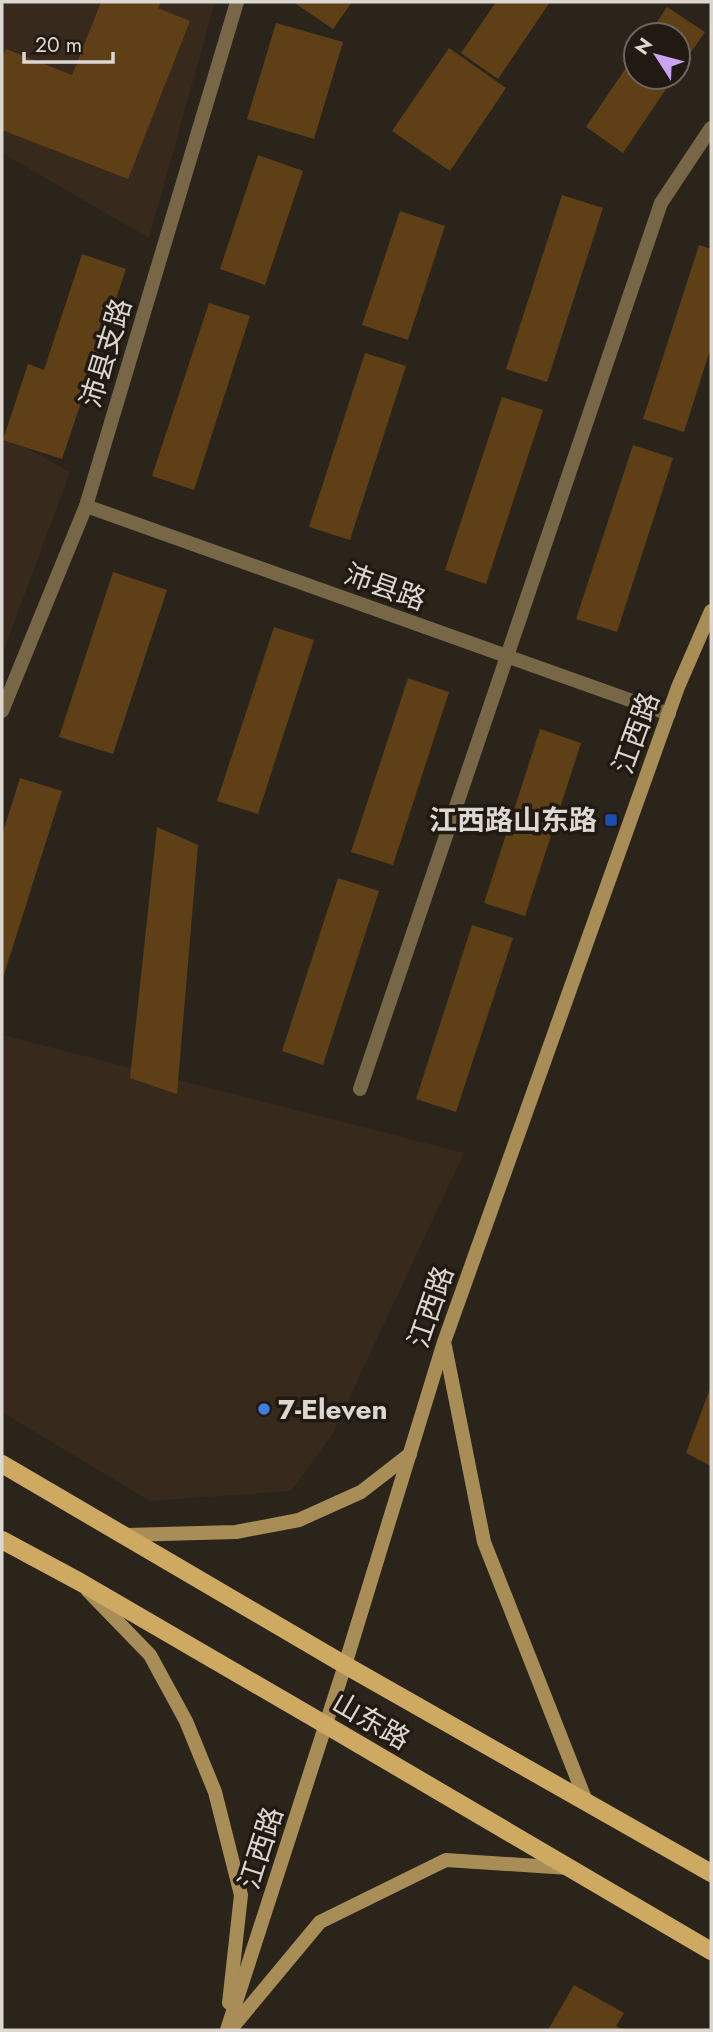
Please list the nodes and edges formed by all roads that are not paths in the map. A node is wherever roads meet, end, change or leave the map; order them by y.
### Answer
1 (237, 2) edge
2 (711, 128) edge
3 (86, 506) junction
4 (711, 611) edge
5 (509, 657) junction
6 (2, 710) edge
7 (669, 714) junction
8 (360, 1089) dead end
9 (444, 1342) junction
10 (410, 1454) junction
11 (2, 1464) edge
12 (126, 1535) junction
13 (2, 1540) edge
14 (80, 1583) junction
15 (345, 1665) junction
16 (326, 1725) junction
17 (586, 1801) junction
18 (574, 1869) junction
19 (711, 1873) edge
20 (711, 1951) edge
21 (228, 2030) edge

1 - 3 street, 沛县支路
2 - 5 street
3 - 5 street, 沛县路
3 - 6 street, 沛县支路
4 - 7 main road, 江西路
5 - 7 street, 沛县路
5 - 8 street
7 - 9 main road, 江西路
9 - 10 main road, 江西路
9 - 17 main road
10 - 12 main road
10 - 15 main road, 江西路
11 - 12 main road, 山东路
12 - 15 main road, 山东路
13 - 14 main road, 山东路
14 - 16 main road, 山东路
14 - 21 main road
15 - 16 main road, 江西路
15 - 17 main road, 山东路
16 - 18 main road, 山东路
16 - 21 main road, 江西路
17 - 19 main road, 山东路
18 - 20 main road, 山东路
18 - 21 main road

